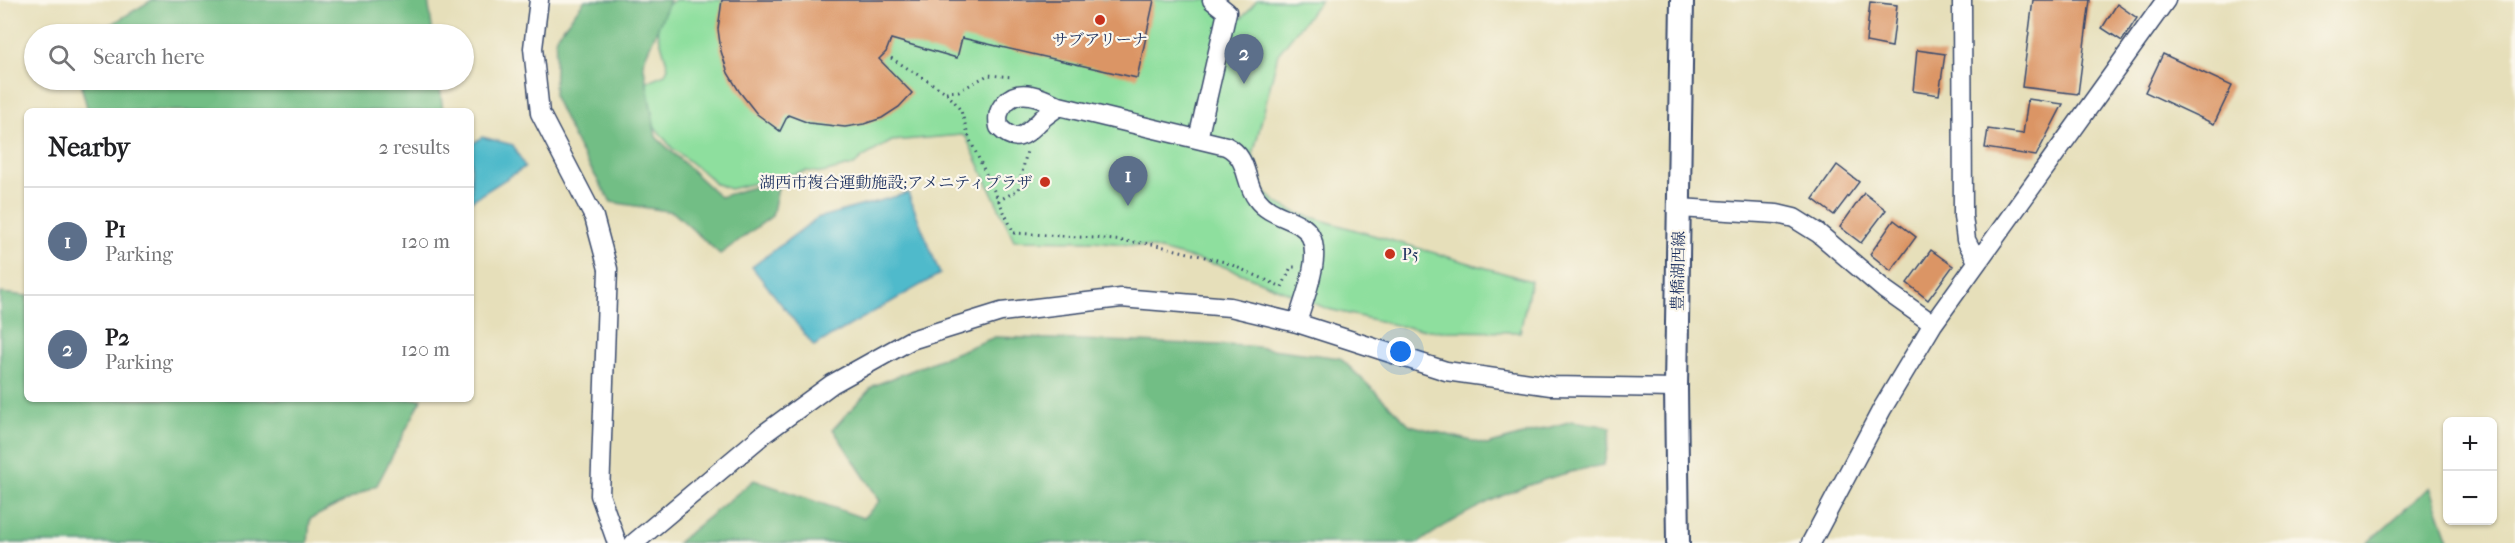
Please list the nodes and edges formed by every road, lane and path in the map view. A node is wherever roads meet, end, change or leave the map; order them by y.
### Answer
1 (539, 0) edge
2 (1212, 0) edge
3 (1682, 0) edge
4 (1962, 0) edge
5 (2166, 0) edge
6 (891, 58) dead end
7 (1059, 106) dead end
8 (1198, 139) junction
9 (1029, 146) dead end
10 (998, 201) junction
11 (1679, 208) junction
12 (1295, 259) dead end
13 (1977, 261) junction
14 (1291, 267) junction
15 (1312, 271) junction
16 (1297, 323) junction
17 (1933, 324) junction
18 (1676, 388) junction
19 (617, 543) edge
20 (634, 543) edge
21 (1678, 543) edge
22 (1811, 543) edge

1 - 19 street
2 - 8 street
3 - 11 main road, 豊橋湖西線
4 - 13 street
5 - 13 street
6 - 10 path
7 - 8 street
8 - 15 street
9 - 10 path
10 - 14 path
11 - 17 street
11 - 18 main road, 豊橋湖西線
12 - 14 path
13 - 17 street
14 - 15 path
15 - 16 street
16 - 18 street
16 - 20 street
17 - 22 street
18 - 21 main road, 豊橋湖西線

